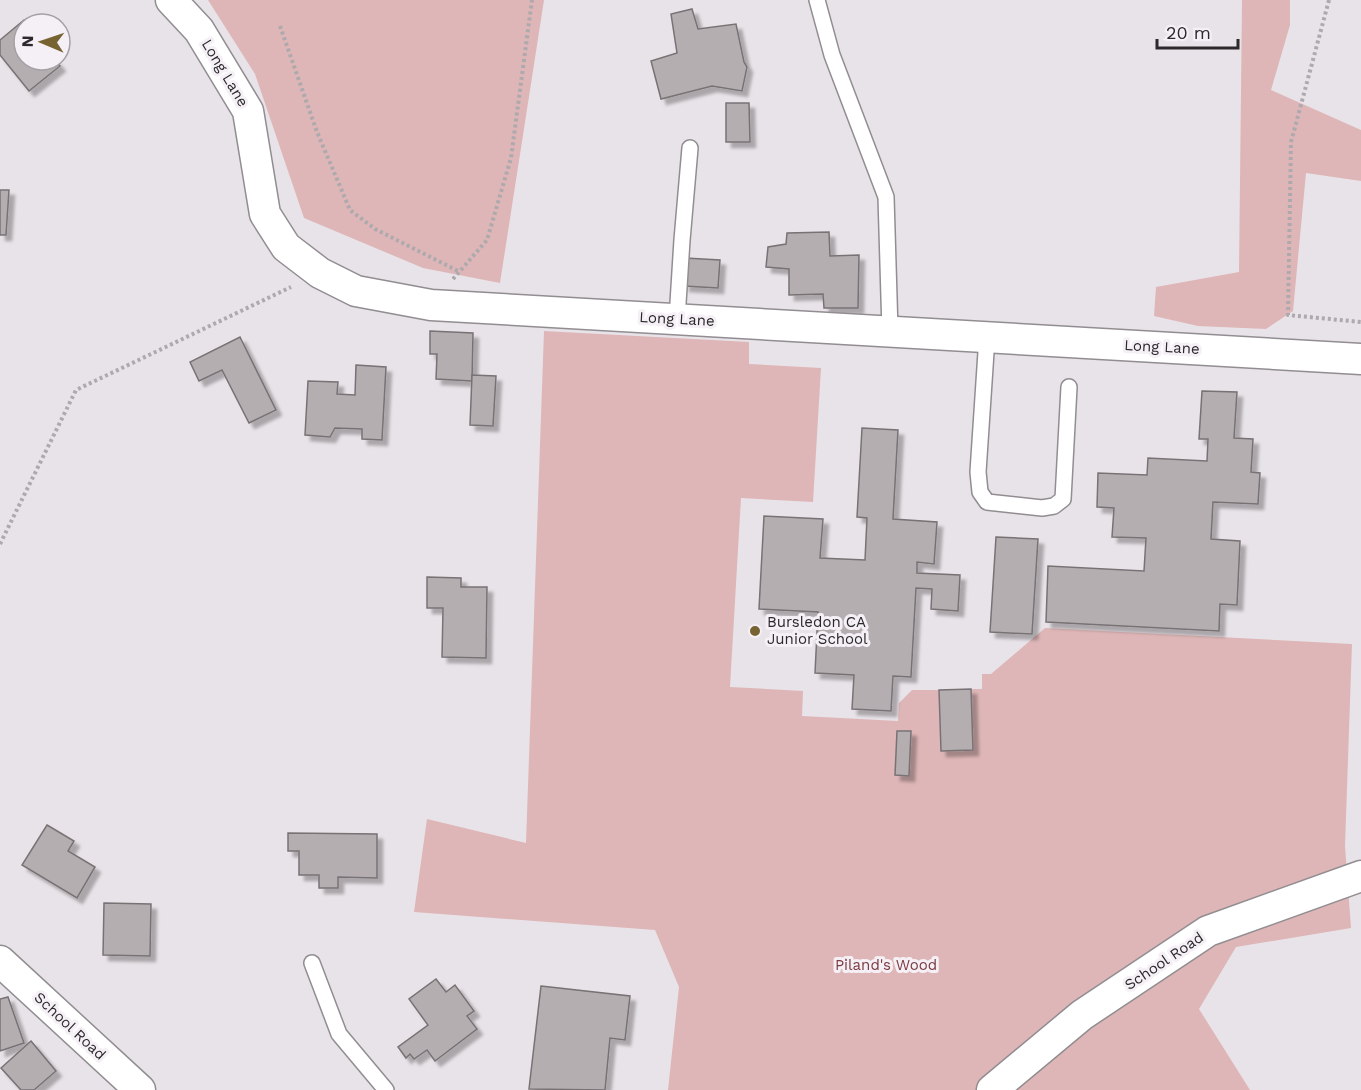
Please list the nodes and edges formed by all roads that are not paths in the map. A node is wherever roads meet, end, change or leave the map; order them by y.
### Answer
1 (171, 0) edge
2 (817, 0) edge
3 (690, 148) dead end
4 (677, 319) junction
5 (890, 331) junction
6 (987, 337) junction
7 (1361, 358) edge
8 (1069, 387) dead end
9 (1361, 876) edge
10 (0, 961) edge
11 (312, 963) dead end
12 (140, 1090) edge
13 (386, 1090) edge
14 (992, 1090) edge

1 - 4 street, Long Lane
2 - 5 lane
3 - 4 lane
4 - 5 street, Long Lane
5 - 6 street, Long Lane
6 - 7 street, Long Lane
6 - 8 lane
9 - 14 street, School Road
10 - 12 street, School Road
11 - 13 lane

